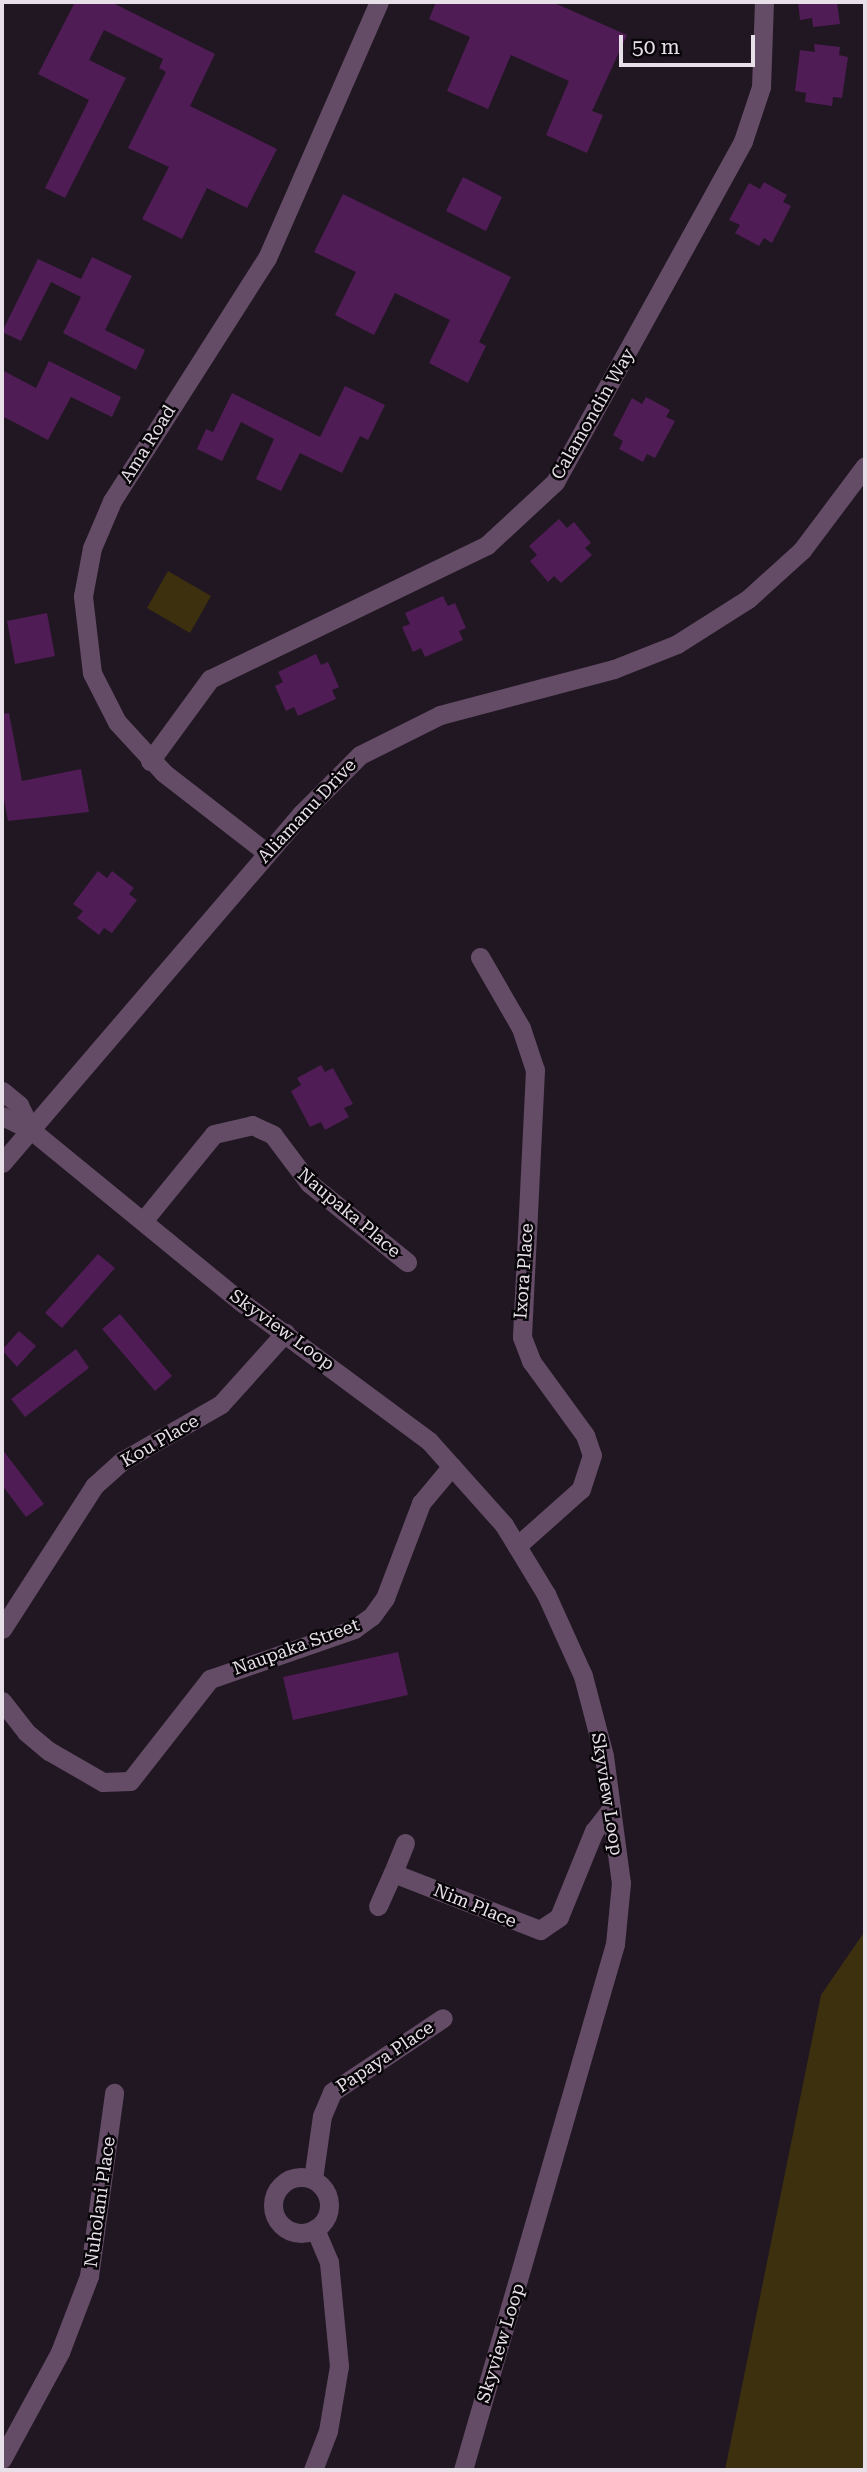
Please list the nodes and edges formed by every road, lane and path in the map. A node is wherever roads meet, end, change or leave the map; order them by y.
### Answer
1 (379, 2) edge
2 (764, 2) edge
3 (865, 466) edge
4 (150, 761) junction
5 (267, 853) junction
6 (481, 957) dead end
7 (2, 1091) edge
8 (2, 1115) edge
9 (31, 1130) junction
10 (2, 1163) edge
11 (143, 1221) junction
12 (407, 1262) dead end
13 (285, 1333) junction
14 (452, 1466) junction
15 (517, 1546) junction
16 (2, 1629) edge
17 (2, 1701) edge
18 (611, 1809) junction
19 (405, 1843) dead end
20 (393, 1873) junction
21 (378, 1906) dead end
22 (443, 2018) dead end
23 (114, 2092) dead end
24 (313, 2179) junction
25 (316, 2229) junction
26 (2, 2459) edge
27 (313, 2470) edge
28 (463, 2470) edge

1 - 4 street, Ama Road
2 - 4 street, Calamondin Way
3 - 5 street, Aliamanu Drive
4 - 5 street, Ama Road
5 - 9 street, Aliamanu Drive
6 - 15 street, Ixora Place
7 - 9 street
8 - 9 street
9 - 10 street, Aliamanu Drive
9 - 11 street, Skyview Loop
11 - 12 street, Naupaka Place
11 - 13 street, Skyview Loop
13 - 14 street, Skyview Loop
13 - 16 street, Kou Place
14 - 15 street, Skyview Loop
14 - 17 street, Naupaka Street
15 - 18 street, Skyview Loop
18 - 20 street, Nim Place
18 - 28 street, Skyview Loop
19 - 20 street
20 - 21 street
22 - 24 street, Papaya Place
23 - 26 street, Nuholani Place
24 - 25 street
24 - 25 street
25 - 27 street

